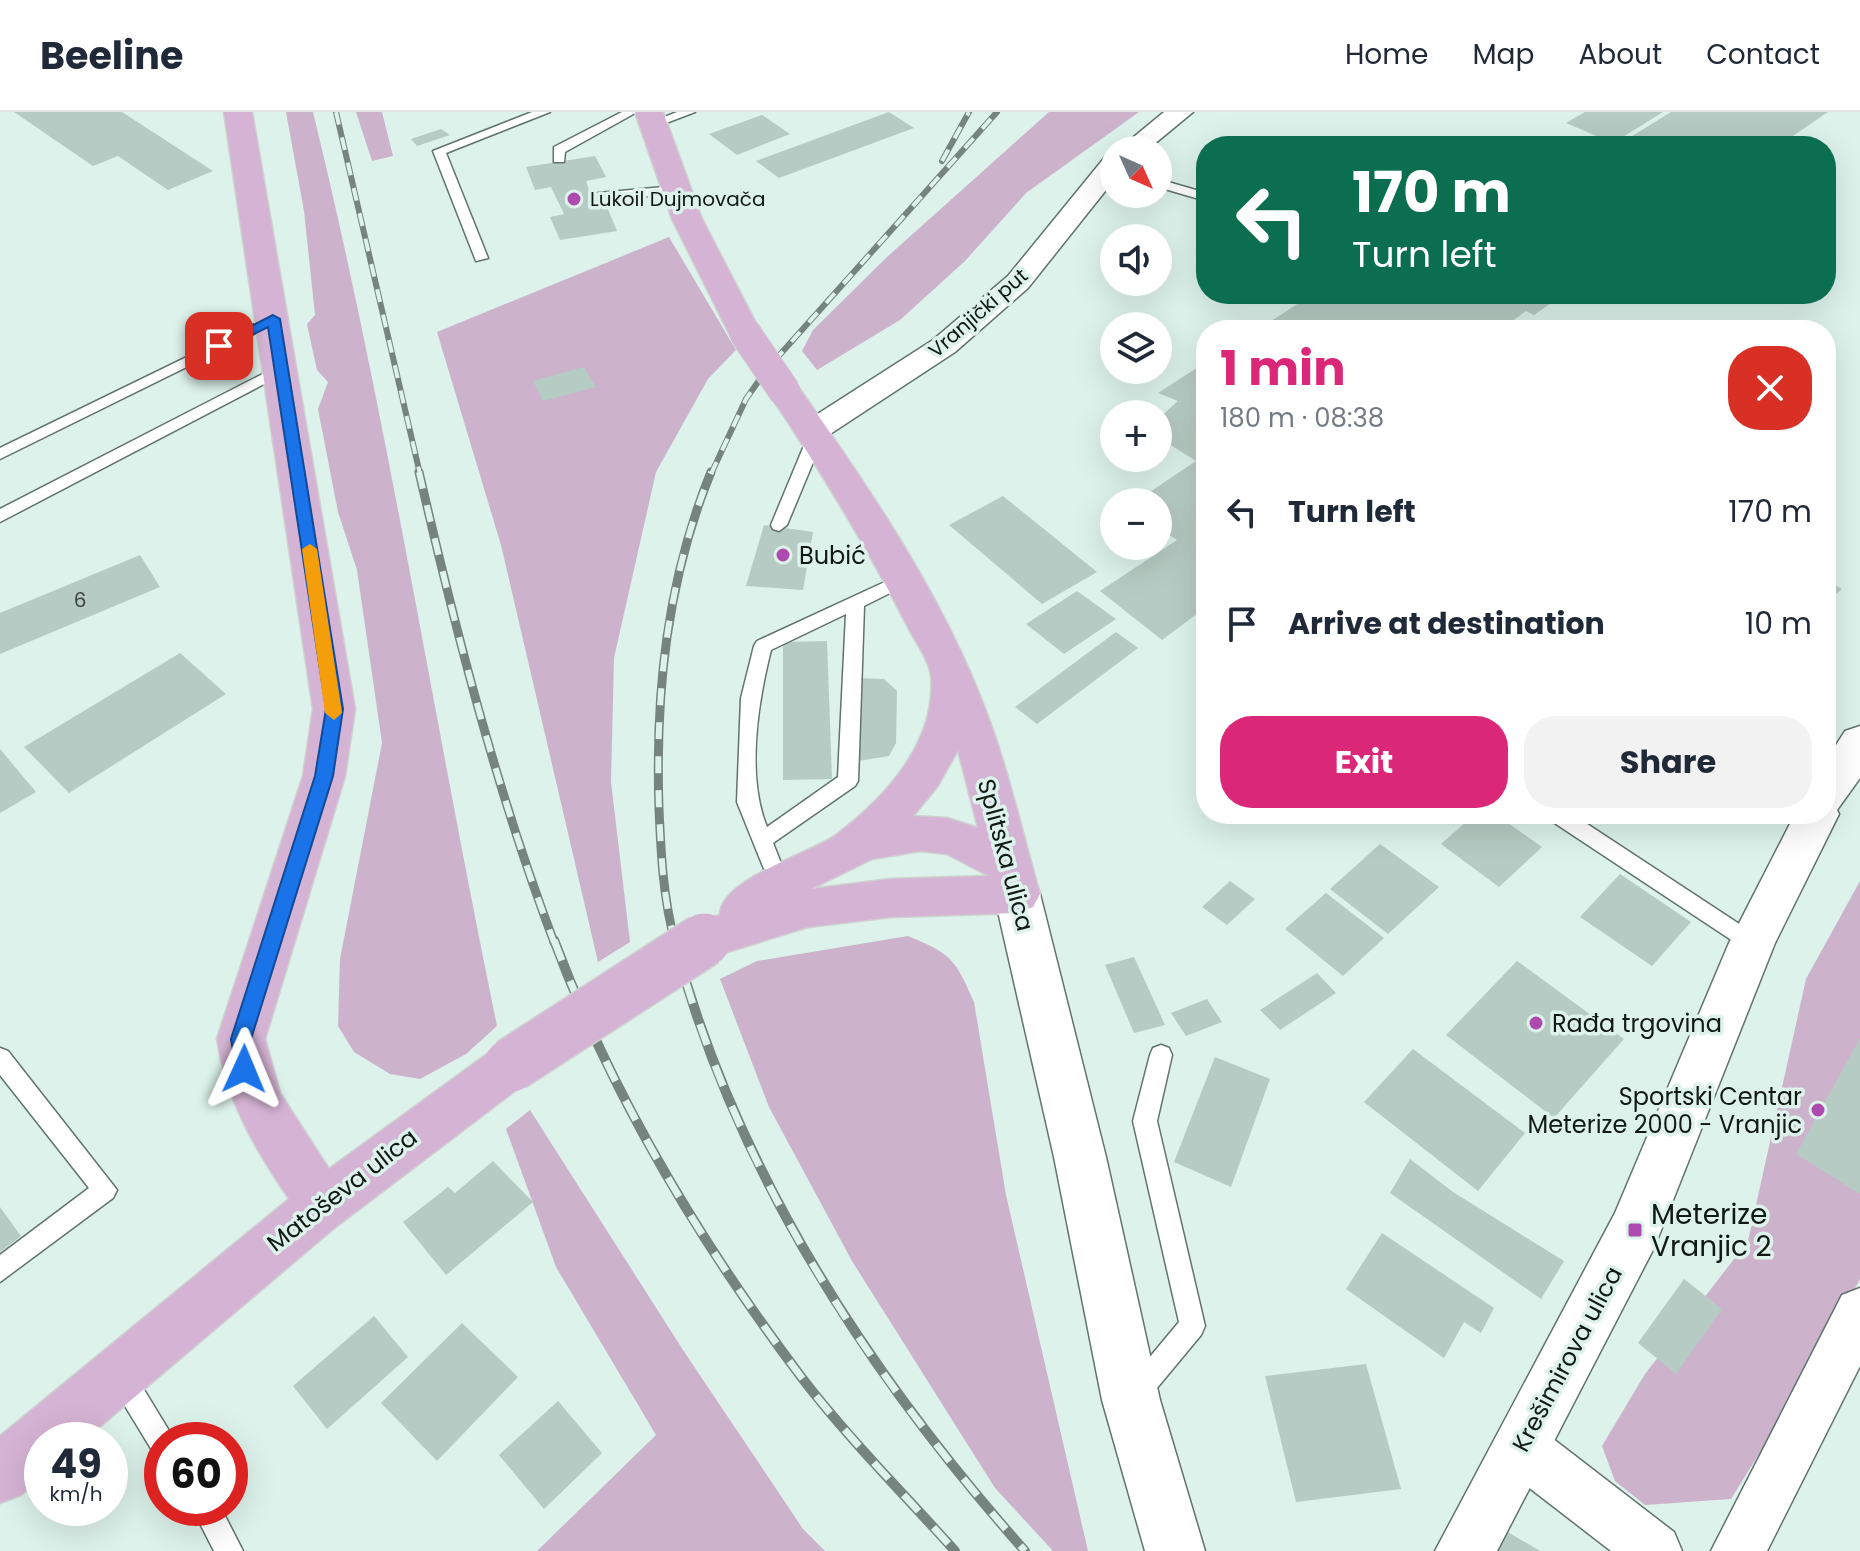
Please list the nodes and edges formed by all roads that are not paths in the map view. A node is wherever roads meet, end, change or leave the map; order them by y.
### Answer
1 (238, 112) edge
2 (544, 112) edge
3 (689, 112) edge
4 (1180, 112) edge
5 (649, 115) edge
6 (1149, 136) edge
7 (559, 159) dead end
8 (1100, 182) edge
9 (1172, 187) edge
10 (675, 190) junction
11 (1196, 194) edge
12 (598, 197) dead end
13 (481, 258) dead end
14 (273, 319) junction
15 (282, 369) junction
16 (814, 434) junction
17 (0, 454) edge
18 (0, 516) edge
19 (779, 525) dead end
20 (902, 580) junction
21 (855, 602) junction
22 (950, 673) junction
23 (1860, 742) edge
24 (1836, 781) edge
25 (1572, 824) edge
26 (1812, 824) edge
27 (761, 841) junction
28 (844, 852) junction
29 (771, 863) dead end
30 (1013, 880) junction
31 (708, 938) junction
32 (1752, 943) junction
33 (1161, 1055) dead end
34 (0, 1058) edge
35 (323, 1204) junction
36 (0, 1270) edge
37 (1860, 1313) edge
38 (119, 1372) junction
39 (1131, 1400) junction
40 (149, 1422) edge
41 (1520, 1447) junction
42 (0, 1474) edge
43 (216, 1526) edge
44 (229, 1551) edge
45 (1175, 1551) edge
46 (1465, 1551) edge
47 (1655, 1551) edge
48 (1738, 1551) edge

1 - 14 main road
2 - 13 lane
3 - 5 lane
4 - 6 street
5 - 7 lane
5 - 10 main road, Splitska ulica
8 - 16 street, Vranjički put
9 - 11 lane
10 - 12 lane
10 - 16 main road, Splitska ulica, bridge
14 - 15 main road
14 - 17 lane
15 - 18 lane
15 - 35 main road
16 - 19 lane
16 - 20 main road, Splitska ulica
20 - 21 lane
20 - 22 main road, Splitska ulica
21 - 27 lane
21 - 27 lane
22 - 28 main road
22 - 30 main road, Splitska ulica
23 - 24 main road
25 - 32 lane
26 - 32 main road, Krešimirova ulica
27 - 29 lane
28 - 30 main road, Matoševa ulica
28 - 31 main road, Matoševa ulica
30 - 31 main road, Matoševa ulica
30 - 39 main road, Splitska ulica
31 - 35 main road, Matoševa ulica, bridge
32 - 41 main road, Krešimirova ulica
33 - 39 lane
34 - 36 lane
35 - 38 main road, Matoševa ulica
37 - 48 street
38 - 40 lane
38 - 42 main road, Matoševa ulica
39 - 45 main road, Splitska ulica
41 - 46 main road, Krešimirova ulica
41 - 47 street
43 - 44 lane

